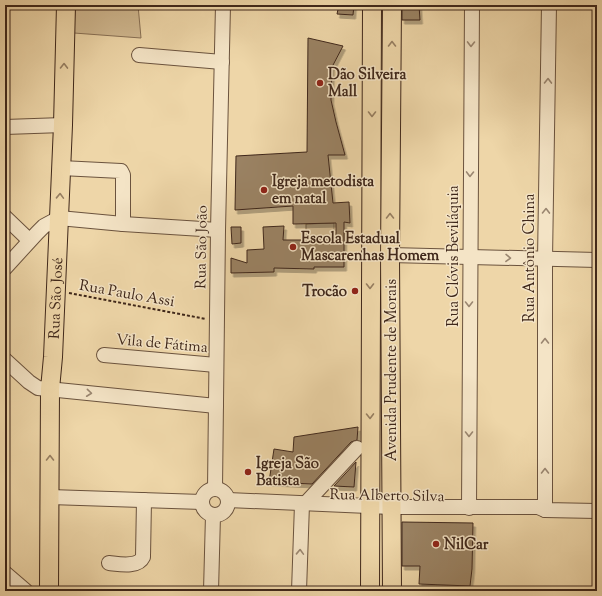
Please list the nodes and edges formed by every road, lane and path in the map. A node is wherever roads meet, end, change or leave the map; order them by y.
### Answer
1 (66, 5) edge
2 (223, 5) edge
3 (372, 5) edge
4 (392, 5) edge
5 (472, 5) edge
6 (549, 5) edge
7 (138, 55) dead end
8 (222, 62) junction
9 (63, 125) junction
10 (5, 127) edge
11 (61, 168) junction
12 (5, 217) edge
13 (59, 218) junction
14 (123, 224) junction
15 (218, 230) junction
16 (29, 240) junction
17 (390, 255) junction
18 (469, 257) junction
19 (545, 259) junction
20 (597, 260) edge
21 (5, 268) edge
22 (56, 291) junction
23 (217, 321) junction
24 (104, 355) dead end
25 (5, 360) edge
26 (216, 365) junction
27 (50, 389) junction
28 (216, 406) junction
29 (357, 448) dead end
30 (215, 489) junction
31 (50, 497) junction
32 (144, 500) junction
33 (202, 502) junction
34 (227, 504) junction
35 (303, 506) junction
36 (469, 508) junction
37 (370, 509) junction
38 (391, 510) junction
39 (545, 510) junction
40 (597, 511) edge
41 (213, 515) junction
42 (109, 563) dead end
43 (5, 573) edge
44 (26, 591) edge
45 (49, 591) edge
46 (211, 591) edge
47 (299, 591) edge
48 (370, 591) edge
49 (392, 591) edge

9 -> 1 main road, Rua São José
2 - 8 street, Rua São João
3 -> 37 main road, Avenida Prudente de Morais
17 -> 4 main road, Avenida Prudente de Morais
5 -> 18 street, Rua Clóvis Beviláquia
19 -> 6 street, Rua Antônio China
7 - 8 street
8 - 15 street, Rua São João
9 - 10 street
9 - 11 main road, Rua São José
13 -> 11 main road, Rua São José
11 - 14 street
12 - 16 street
13 - 14 street
13 - 16 street
13 - 22 main road, Rua São José
14 - 15 street
15 - 23 street, Rua São João
16 - 21 street
17 - 18 street
17 - 38 main road, Avenida Prudente de Morais
18 -> 19 street
18 -> 36 street, Rua Clóvis Beviláquia
19 - 20 street
39 -> 19 street, Rua Antônio China
22 - 23 path, Rua Paulo Assi
22 - 27 main road, Rua São José
23 - 26 street, Rua São João
24 - 26 street, Vila de Fátima
25 - 27 street
26 - 28 street, Rua São João
27 -> 28 street
31 -> 27 main road, Rua São José
28 - 30 street, Rua São João
29 - 35 street
30 - 33 street
30 - 34 street
31 - 32 street
31 - 45 main road, Rua São José
32 - 33 street
32 - 42 street
33 - 41 street
34 - 35 street, Rua Alberto Silva
34 - 41 street
35 - 37 street, Rua Alberto Silva
47 -> 35 street
36 - 38 street, Rua Alberto Silva
36 - 39 street, Rua Alberto Silva
37 - 38 street, Rua Alberto Silva
37 - 48 main road, Avenida Prudente de Morais
38 - 39 street, Rua Alberto Silva
38 - 49 main road, Avenida Prudente de Morais
39 - 40 street, Rua Alberto Silva
41 - 46 street
43 - 44 street

